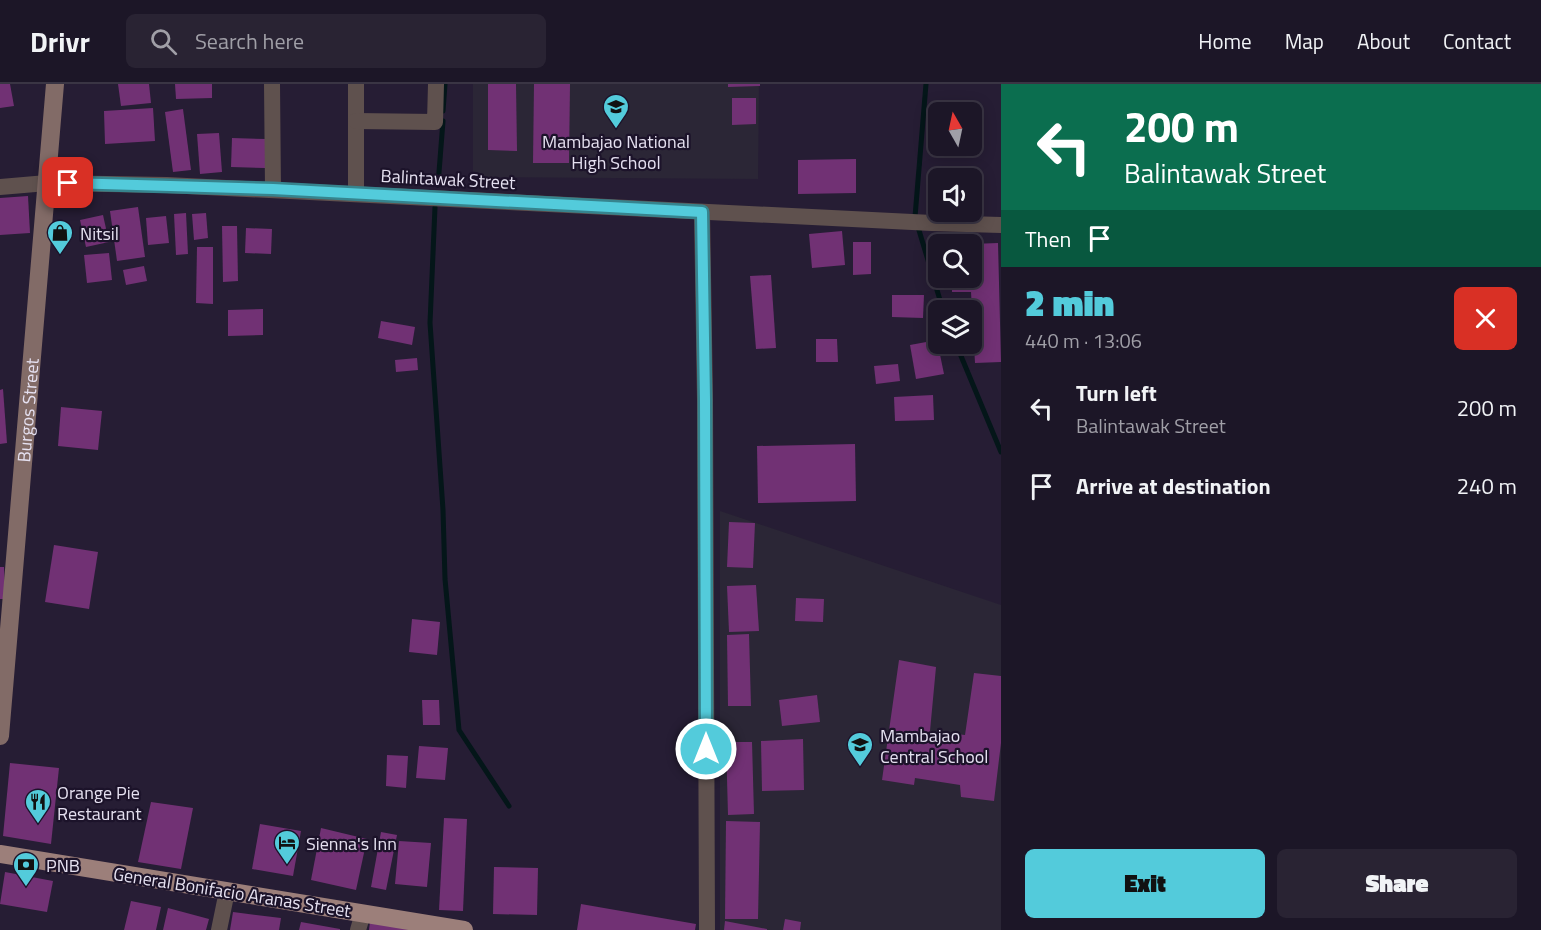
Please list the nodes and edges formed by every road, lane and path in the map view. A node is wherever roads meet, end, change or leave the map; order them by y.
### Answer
1 (55, 84) edge
2 (272, 84) edge
3 (356, 84) edge
4 (436, 84) edge
5 (356, 121) junction
6 (46, 183) junction
7 (0, 186) edge
8 (273, 189) junction
9 (356, 194) junction
10 (702, 212) junction
11 (1001, 225) edge
12 (0, 736) edge
13 (0, 854) edge
14 (227, 891) junction
15 (360, 922) edge
16 (219, 930) edge
17 (464, 930) edge
18 (706, 930) edge

1 - 6 street, Burgos Street
2 - 8 street
3 - 5 street
4 - 5 street
5 - 9 street
6 - 7 street, Balintawak Street
6 - 8 street, Balintawak Street
6 - 12 street, Burgos Street
8 - 9 street, Balintawak Street
9 - 10 street, Balintawak Street
10 - 11 street, Balintawak Street
10 - 18 street
13 - 14 main road, General Bonifacio Aranas Street
14 - 15 main road, General Bonifacio Aranas Street
14 - 16 street
15 - 17 main road, General Bonifacio Aranas Street

